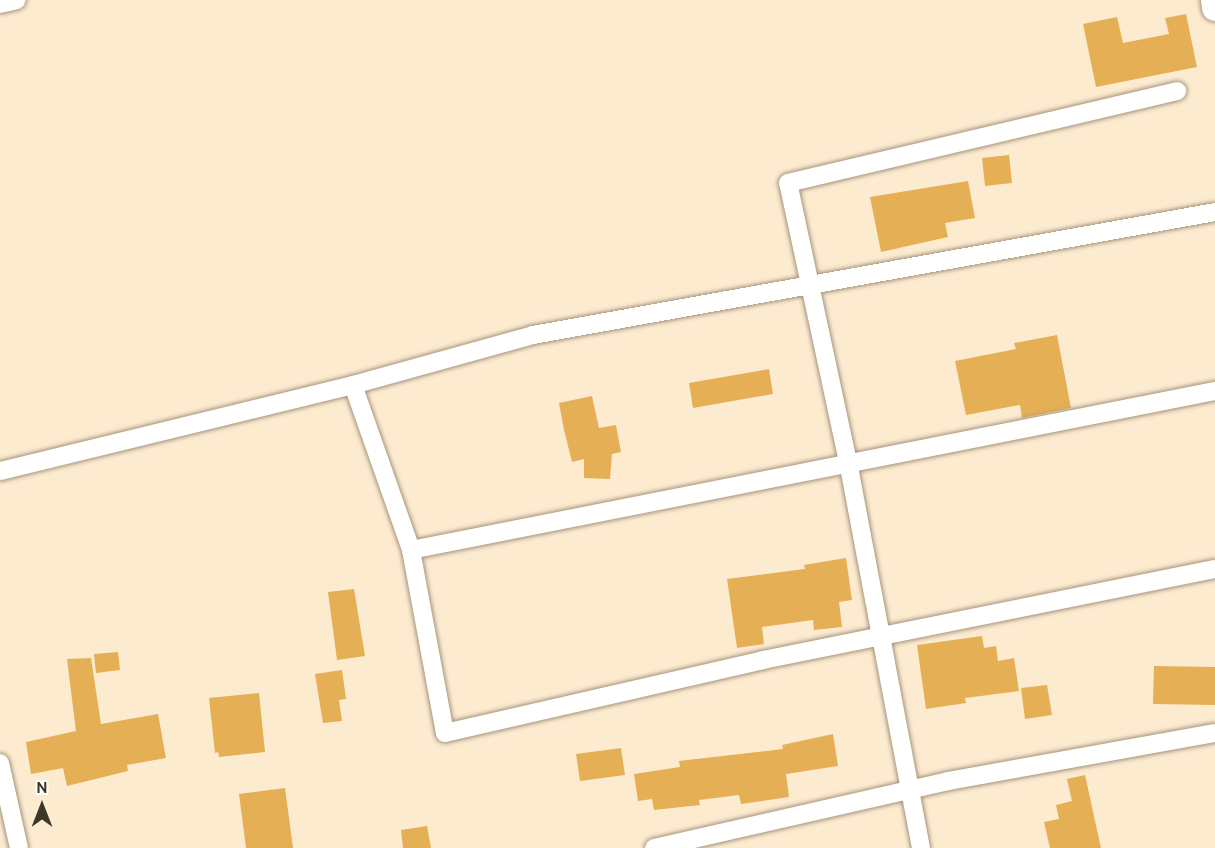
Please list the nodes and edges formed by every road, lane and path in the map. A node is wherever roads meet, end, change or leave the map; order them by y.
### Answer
1 (17, 0) edge
2 (1214, 0) edge
3 (0, 4) edge
4 (1215, 8) edge
5 (1177, 91) dead end
6 (1215, 212) edge
7 (809, 285) junction
8 (353, 385) junction
9 (1215, 391) edge
10 (848, 462) junction
11 (0, 471) edge
12 (411, 550) junction
13 (1215, 569) edge
14 (881, 635) junction
15 (1215, 733) edge
16 (0, 763) edge
17 (909, 790) junction
18 (19, 848) edge
19 (654, 848) edge
20 (921, 848) edge

1 - 3 street
2 - 4 main road
5 - 7 street
6 - 7 street
7 - 8 street
7 - 10 street
8 - 11 street
8 - 12 street
9 - 10 street
10 - 12 street
10 - 14 street
12 - 14 street
13 - 14 street
14 - 17 street
15 - 17 street
16 - 18 street
17 - 19 street
17 - 20 street

